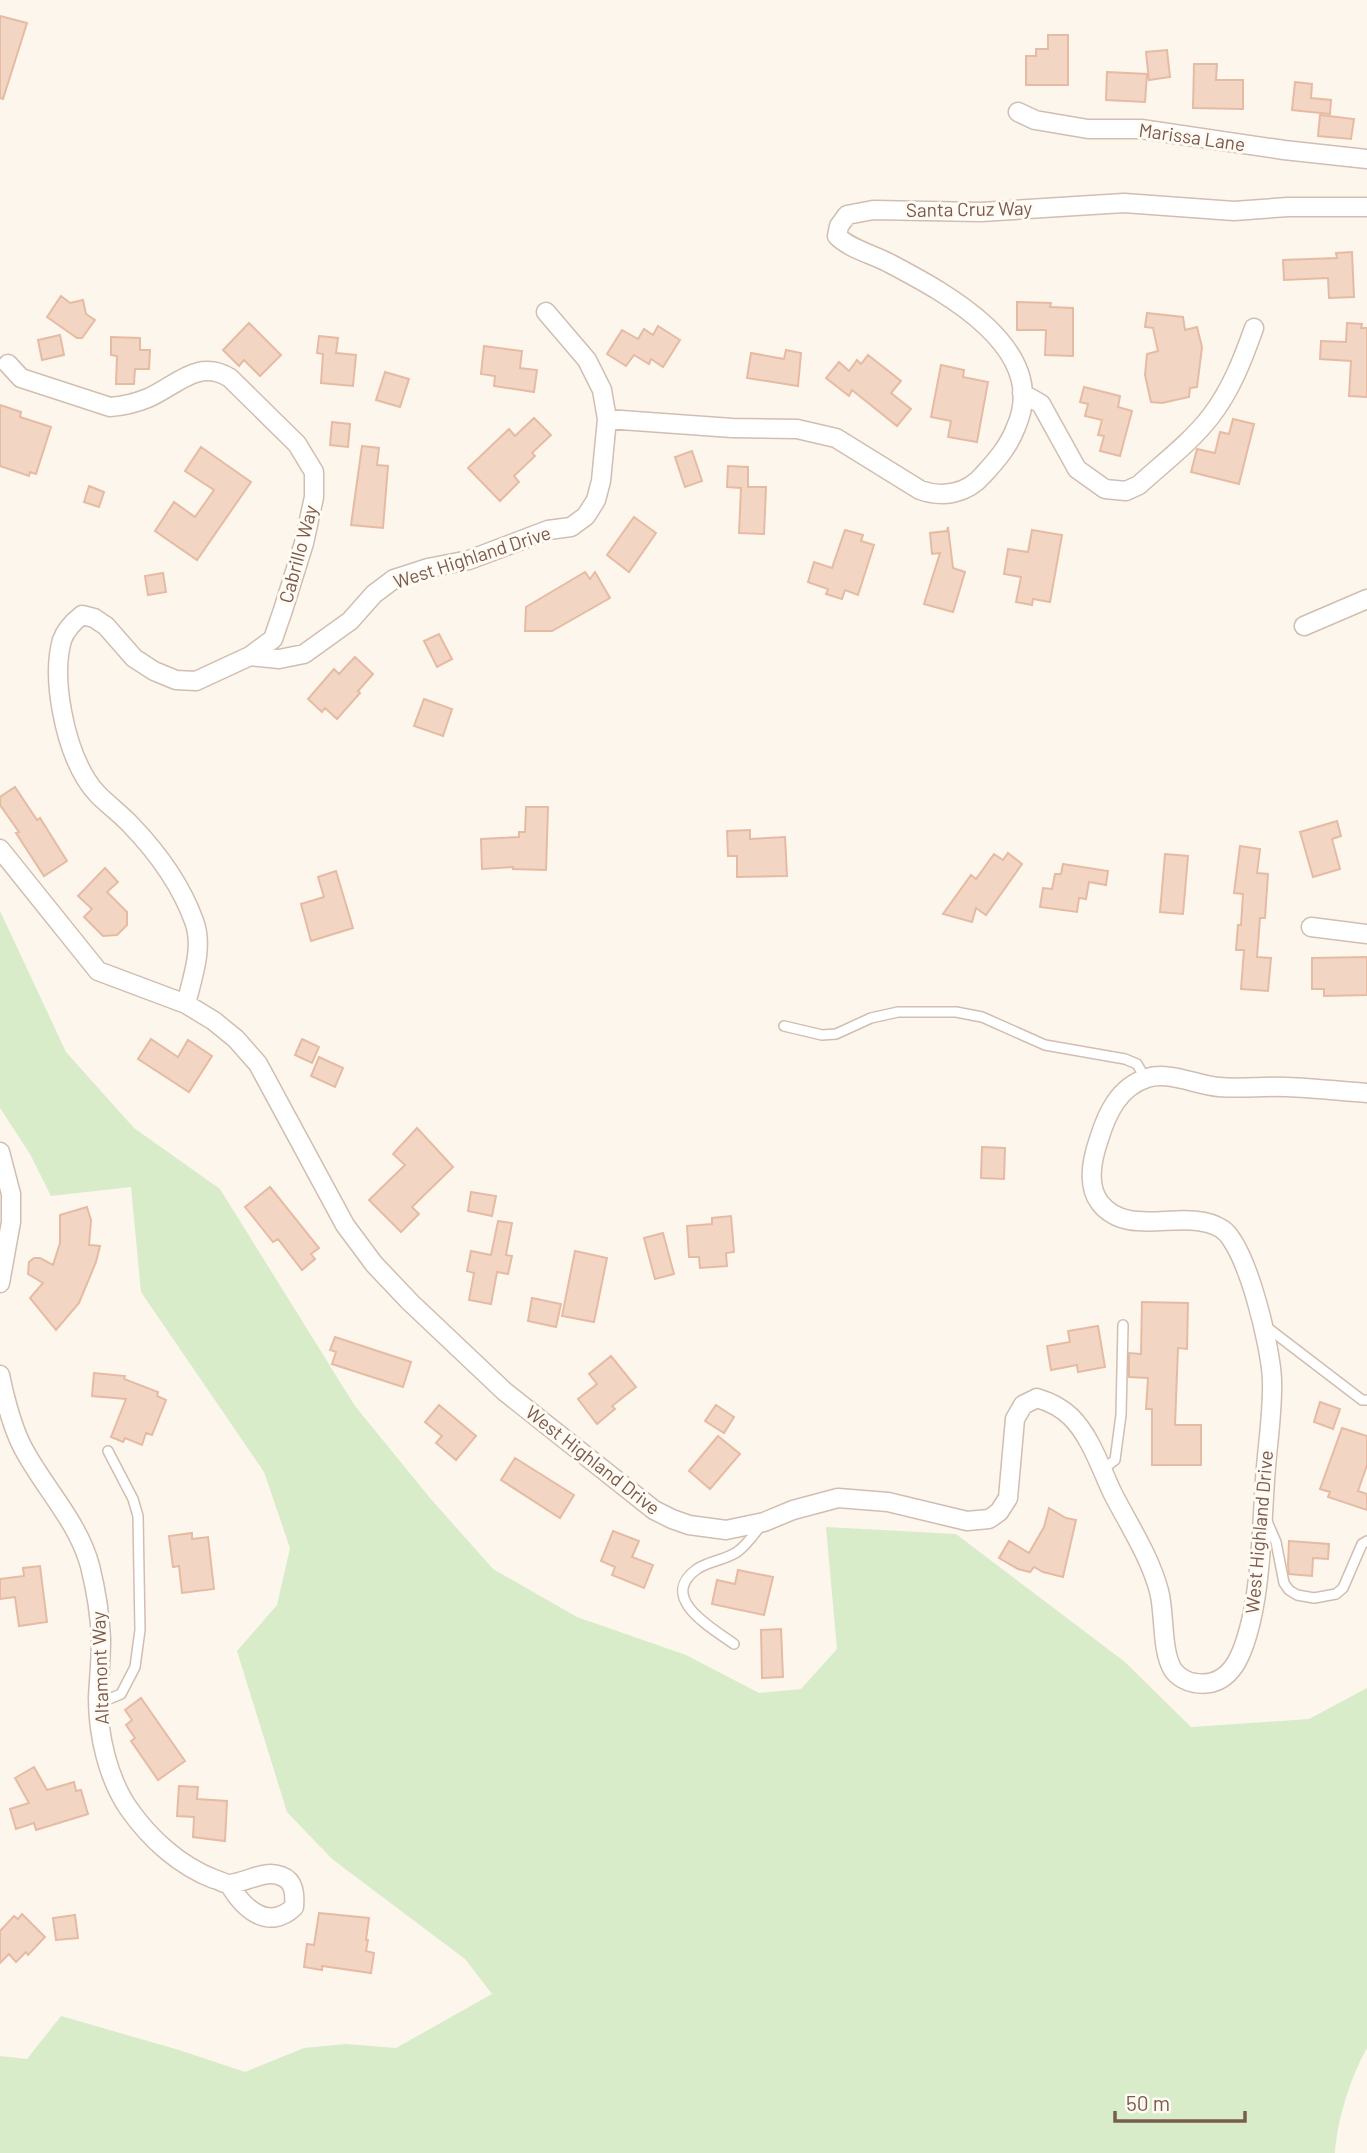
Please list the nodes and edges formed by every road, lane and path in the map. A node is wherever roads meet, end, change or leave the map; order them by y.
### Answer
1 (1018, 112) dead end
2 (1367, 159) edge
3 (1367, 207) edge
4 (546, 312) dead end
5 (1254, 328) dead end
6 (8, 364) dead end
7 (1022, 393) junction
8 (607, 419) junction
9 (1367, 599) edge
10 (1304, 626) dead end
11 (250, 656) junction
12 (0, 849) edge
13 (1311, 927) dead end
14 (1367, 934) edge
15 (186, 1004) junction
16 (784, 1026) dead end
17 (1145, 1078) junction
18 (1367, 1093) edge
19 (0, 1152) edge
20 (0, 1283) edge
21 (1262, 1324) junction
22 (1123, 1325) dead end
23 (0, 1375) edge
24 (1367, 1399) edge
25 (108, 1451) dead end
26 (1102, 1470) junction
27 (1263, 1513) junction
28 (764, 1522) junction
29 (1367, 1541) edge
30 (734, 1644) dead end
31 (99, 1703) junction
32 (229, 1884) dead end

1 - 2 street, Marissa Lane
3 - 7 street, Santa Cruz Way
4 - 8 street, West Highland Drive
5 - 7 street
6 - 11 street, Cabrillo Way
7 - 8 street, Santa Cruz Way
8 - 11 street, West Highland Drive
9 - 10 street
11 - 15 street, West Highland Drive
12 - 15 street
13 - 14 street
15 - 28 street, West Highland Drive
16 - 17 lane
17 - 18 street
17 - 21 street, West Highland Drive
19 - 20 street
21 - 24 lane
21 - 27 street, West Highland Drive
22 - 26 lane
23 - 31 street, Altamont Way
25 - 31 lane
26 - 27 street, West Highland Drive
26 - 28 street, West Highland Drive
27 - 29 lane
28 - 30 lane
31 - 32 street, Altamont Way

